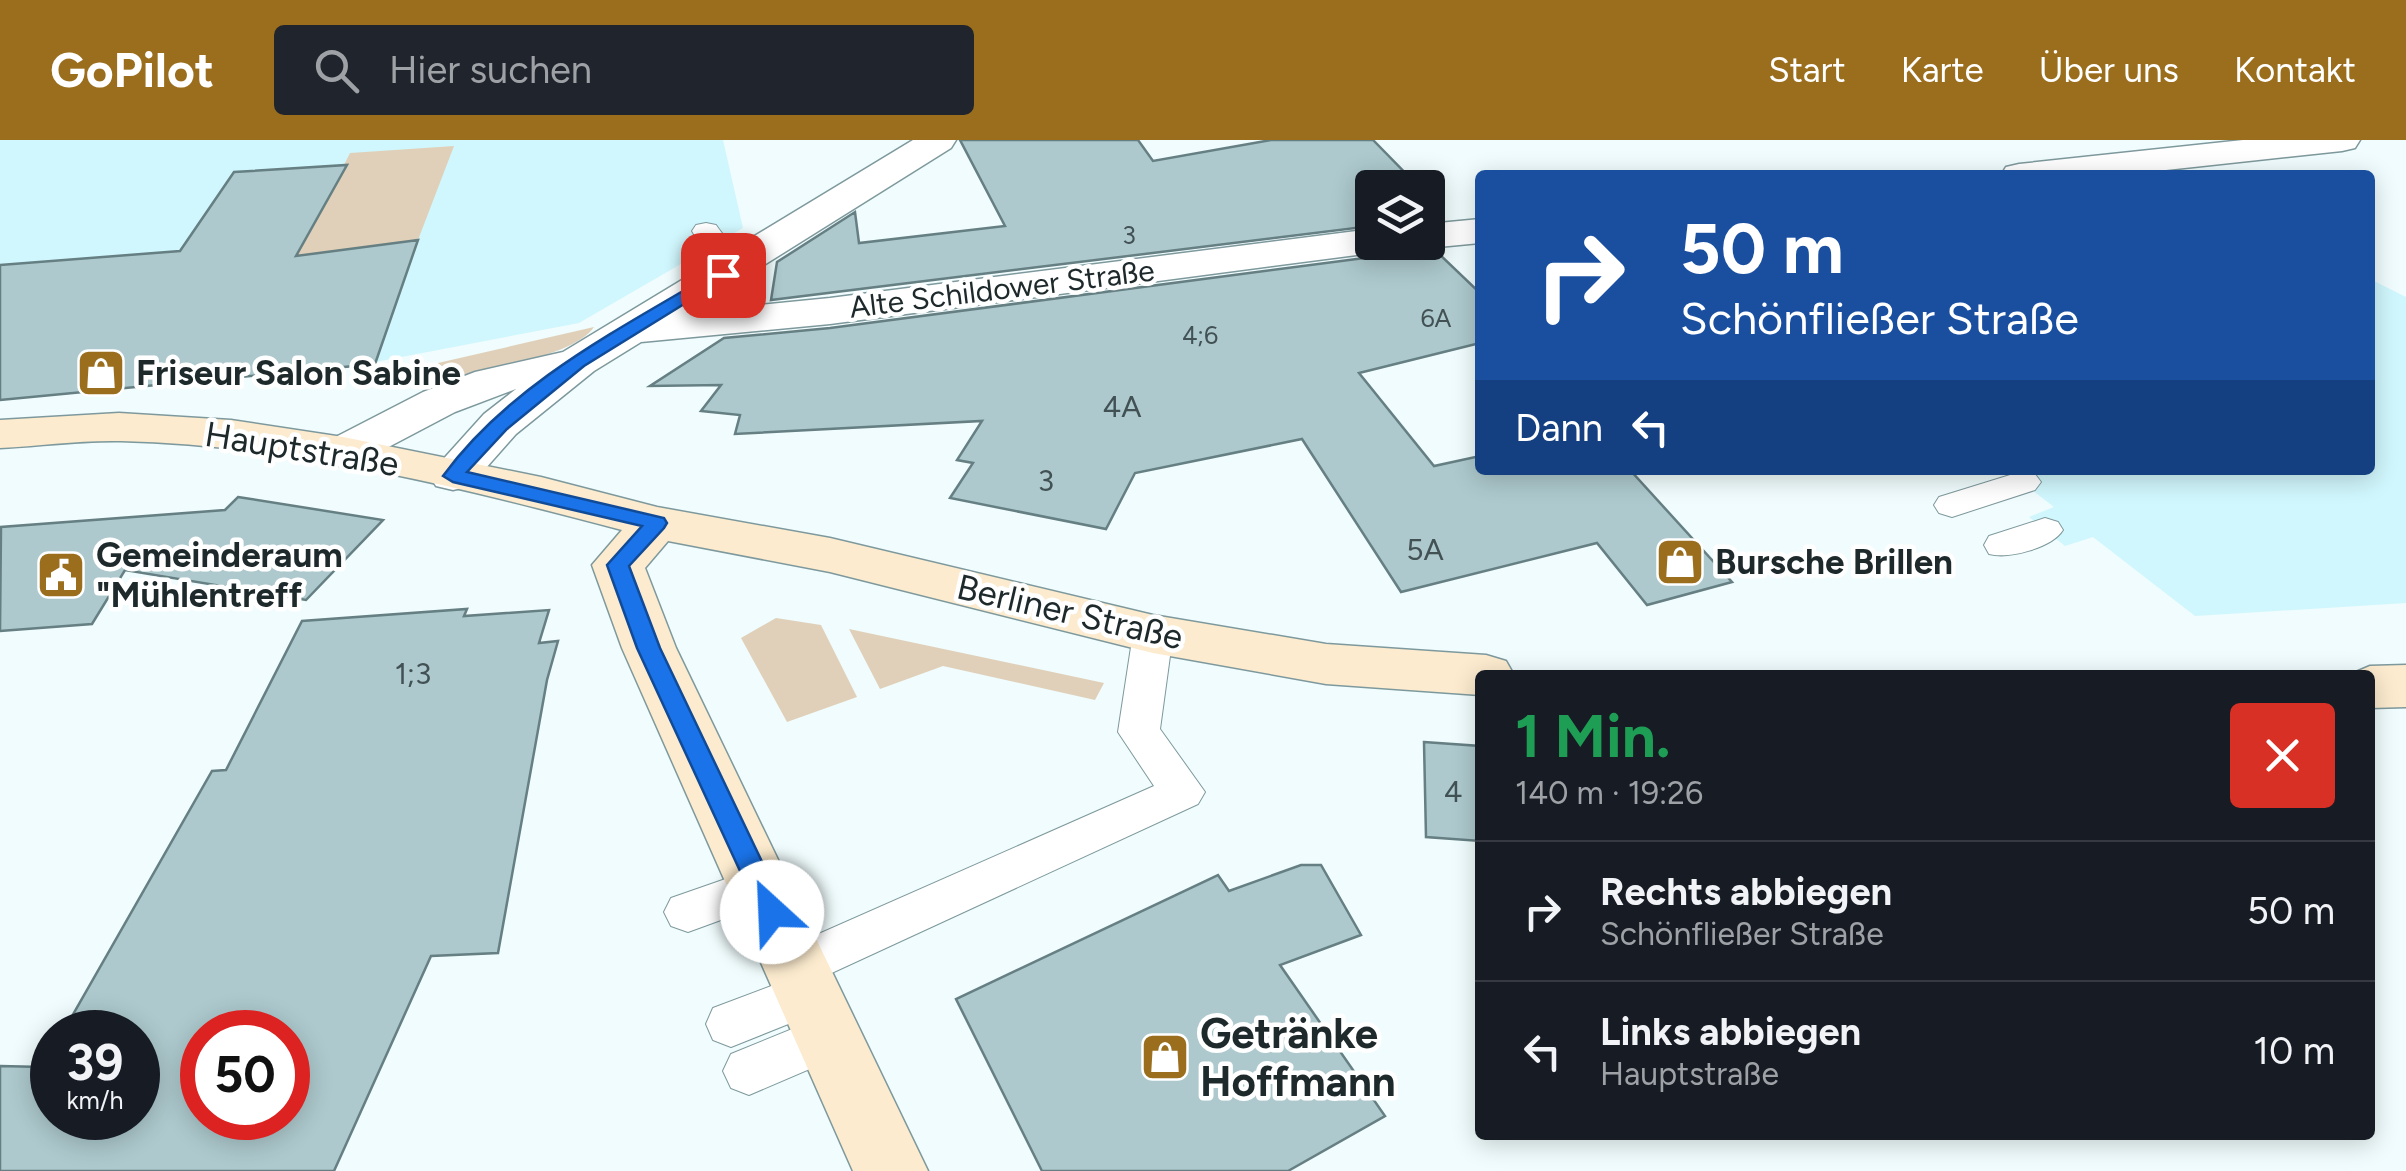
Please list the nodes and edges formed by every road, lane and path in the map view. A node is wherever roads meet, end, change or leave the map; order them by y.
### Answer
1 (938, 140) edge
2 (2342, 140) edge
3 (2284, 143) edge
4 (2060, 170) edge
5 (706, 231) dead end
6 (1475, 231) edge
7 (1445, 234) edge
8 (1355, 243) edge
9 (735, 267) junction
10 (630, 330) junction
11 (578, 362) junction
12 (0, 434) edge
13 (343, 452) junction
14 (453, 476) junction
15 (2023, 482) dead end
16 (1952, 506) dead end
17 (657, 523) junction
18 (2044, 530) dead end
19 (2002, 545) dead end
20 (1153, 634) junction
21 (1475, 674) edge
22 (2406, 686) edge
23 (2375, 687) edge
24 (760, 886) junction
25 (688, 912) dead end
26 (812, 999) junction
27 (730, 1024) dead end
28 (749, 1071) dead end
29 (890, 1171) edge

1 - 9 street
2 - 3 street
3 - 4 street
5 - 9 lane
6 - 7 street
8 - 10 street, Alte Schildower Straße
9 - 10 street
10 - 11 street
11 - 13 street
11 - 14 street
12 - 13 main road, Hauptstraße
13 - 14 main road, Hauptstraße
14 - 17 main road, Hauptstraße
15 - 16 lane
17 - 20 main road, Berliner Straße
17 - 24 main road
18 - 19 lane
20 - 21 main road, Berliner Straße
20 - 26 lane
22 - 23 main road
24 - 25 lane
24 - 26 main road
26 - 27 lane
26 - 28 lane
26 - 29 main road

